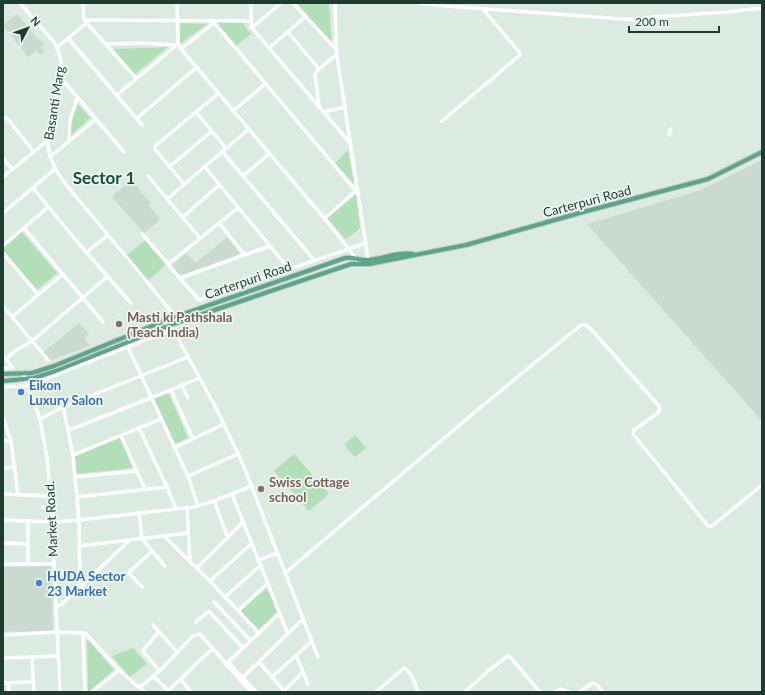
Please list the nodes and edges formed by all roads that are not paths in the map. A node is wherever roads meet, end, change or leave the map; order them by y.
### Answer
1 (20, 3) edge
2 (83, 3) edge
3 (177, 3) edge
4 (251, 3) edge
5 (281, 3) edge
6 (293, 3) edge
7 (335, 3) edge
8 (420, 3) edge
9 (762, 8) edge
10 (483, 9) junction
11 (305, 17) junction
12 (177, 20) junction
13 (86, 21) junction
14 (213, 21) junction
15 (251, 21) junction
16 (252, 28) junction
17 (288, 32) junction
18 (68, 38) junction
19 (106, 44) junction
20 (177, 44) junction
21 (57, 47) junction
22 (269, 48) junction
23 (181, 49) junction
24 (336, 49) junction
25 (337, 54) junction
26 (197, 67) junction
27 (319, 69) junction
28 (61, 78) junction
29 (136, 78) junction
30 (265, 84) junction
31 (219, 93) junction
32 (117, 94) junction
33 (77, 98) junction
34 (319, 107) junction
35 (345, 107) junction
36 (233, 111) junction
37 (196, 112) junction
38 (323, 112) junction
39 (137, 118) junction
40 (3, 119) edge
41 (96, 119) junction
42 (442, 121) dead end
43 (142, 124) dead end
44 (249, 129) junction
45 (672, 129) dead end
46 (212, 131) junction
47 (669, 135) dead end
48 (47, 140) junction
49 (69, 141) junction
50 (351, 144) junction
51 (224, 150) junction
52 (33, 151) junction
53 (124, 152) dead end
54 (762, 152) edge
55 (269, 154) junction
56 (50, 157) junction
57 (3, 158) edge
58 (204, 166) junction
59 (169, 167) junction
60 (12, 169) junction
61 (55, 169) junction
62 (3, 176) edge
63 (148, 176) dead end
64 (243, 176) junction
65 (184, 184) junction
66 (219, 185) junction
67 (33, 188) junction
68 (357, 190) junction
69 (167, 199) junction
70 (48, 207) junction
71 (238, 208) junction
72 (3, 213) edge
73 (182, 217) junction
74 (324, 218) junction
75 (219, 223) junction
76 (24, 228) junction
77 (142, 234) dead end
78 (108, 235) junction
79 (200, 238) junction
80 (366, 243) junction
81 (3, 246) edge
82 (270, 246) junction
83 (349, 249) junction
84 (3, 253) edge
85 (86, 253) junction
86 (413, 254) junction
87 (245, 255) junction
88 (355, 258) junction
89 (368, 259) junction
90 (314, 260) junction
91 (168, 264) junction
92 (357, 264) junction
93 (289, 269) junction
94 (63, 274) junction
95 (107, 278) junction
96 (180, 278) junction
97 (38, 294) junction
98 (83, 298) junction
99 (131, 303) dead end
100 (3, 306) edge
101 (176, 316) junction
102 (12, 317) junction
103 (169, 319) junction
104 (103, 322) dead end
105 (178, 322) junction
106 (173, 327) junction
107 (32, 340) junction
108 (128, 347) junction
109 (4, 357) edge
110 (188, 357) junction
111 (48, 360) dead end
112 (3, 369) edge
113 (23, 373) junction
114 (3, 374) edge
115 (142, 376) junction
116 (199, 378) junction
117 (25, 379) junction
118 (3, 380) edge
119 (182, 385) junction
120 (27, 386) junction
121 (3, 387) edge
122 (171, 390) junction
123 (152, 398) junction
124 (188, 398) dead end
125 (63, 408) junction
126 (3, 418) edge
127 (40, 419) junction
128 (161, 419) junction
129 (224, 424) junction
130 (140, 428) junction
131 (69, 430) junction
132 (121, 436) junction
133 (193, 438) junction
134 (3, 441) edge
135 (11, 441) junction
136 (174, 448) junction
137 (238, 454) junction
138 (73, 455) junction
139 (15, 467) junction
140 (3, 468) edge
141 (137, 471) junction
142 (188, 476) junction
143 (75, 477) junction
144 (762, 485) edge
145 (252, 486) junction
146 (167, 487) junction
147 (145, 489) junction
148 (3, 494) edge
149 (232, 494) junction
150 (18, 495) junction
151 (51, 496) junction
152 (76, 497) junction
153 (214, 501) junction
154 (198, 506) junction
155 (43, 507) dead end
156 (52, 507) junction
157 (187, 508) junction
158 (176, 509) junction
159 (139, 513) junction
160 (3, 520) edge
161 (79, 520) junction
162 (28, 522) junction
163 (53, 522) junction
164 (243, 522) junction
165 (188, 533) junction
166 (164, 536) junction
167 (228, 538) junction
168 (142, 539) junction
169 (129, 540) junction
170 (3, 543) edge
171 (28, 544) junction
172 (251, 544) junction
173 (79, 546) junction
174 (152, 551) junction
175 (277, 553) junction
176 (259, 560) junction
177 (190, 562) junction
178 (3, 564) edge
179 (28, 564) junction
180 (54, 564) junction
181 (261, 565) junction
182 (165, 566) dead end
183 (197, 568) junction
184 (285, 572) junction
185 (129, 573) junction
186 (120, 581) dead end
187 (210, 581) junction
188 (268, 583) junction
189 (142, 587) dead end
190 (80, 588) junction
191 (225, 597) junction
192 (214, 602) dead end
193 (56, 607) junction
194 (238, 611) junction
195 (280, 613) junction
196 (303, 619) junction
197 (196, 622) dead end
198 (153, 625) dead end
199 (57, 632) junction
200 (159, 632) junction
201 (83, 633) junction
202 (259, 633) junction
203 (288, 634) junction
204 (3, 635) edge
205 (251, 641) junction
206 (312, 642) junction
207 (213, 648) junction
208 (244, 648) junction
209 (177, 652) junction
210 (296, 655) junction
211 (58, 656) junction
212 (32, 657) junction
213 (318, 657) dead end
214 (3, 658) edge
215 (259, 662) junction
216 (227, 663) junction
217 (119, 670) junction
218 (159, 670) junction
219 (303, 672) junction
220 (153, 676) junction
221 (272, 677) junction
222 (241, 678) junction
223 (180, 680) junction
224 (33, 682) junction
225 (3, 683) edge
226 (8, 683) junction
227 (308, 684) dead end
228 (140, 687) junction
229 (169, 691) edge
230 (285, 691) edge
231 (9, 692) edge
232 (34, 692) edge
233 (60, 692) edge
234 (85, 692) edge
235 (92, 692) edge
236 (144, 692) edge
237 (191, 692) edge
238 (251, 692) edge
239 (256, 692) edge
240 (376, 692) edge
241 (418, 692) edge
242 (465, 692) edge
243 (540, 692) edge
244 (554, 692) edge
245 (569, 692) edge
246 (579, 692) edge
247 (603, 692) edge

1 - 21 street, Basanti Marg
2 - 13 street
3 - 12 street
4 - 15 street
5 - 16 street
6 - 11 street
7 - 24 street
8 - 10 street
9 - 10 street
10 - 42 street
11 - 17 street
11 - 24 street
12 - 13 street
12 - 14 street
12 - 20 street
13 - 18 street
13 - 19 street
14 - 15 street
14 - 23 street
14 - 30 street
15 - 16 street
16 - 22 street
17 - 22 street
17 - 27 street
18 - 21 street
18 - 32 street
19 - 20 street
19 - 29 street
20 - 23 street
20 - 29 street
21 - 28 street, Basanti Marg
22 - 34 street
23 - 26 street
24 - 25 street
25 - 27 street
25 - 35 street
26 - 31 street
26 - 39 street
27 - 34 street
28 - 33 street
28 - 48 street, Basanti Marg
29 - 32 street
30 - 36 street
30 - 68 street
31 - 36 street
31 - 37 street
32 - 39 street
33 - 41 street
33 - 49 street
34 - 38 street
35 - 38 street
35 - 50 street
36 - 44 street
37 - 46 street
37 - 59 street
38 - 50 street
39 - 43 street
40 - 52 street
41 - 49 street
41 - 53 street
44 - 51 street
44 - 55 street
45 - 47 street
46 - 51 street
46 - 59 street
48 - 52 street
48 - 56 street, Basanti Marg
49 - 56 street
50 - 68 street
51 - 58 street
51 - 64 street
52 - 60 street
54 - 86 main road, Carterpuri Road
55 - 64 street
55 - 74 street
56 - 61 street, Basanti Marg
57 - 60 street
58 - 65 street
58 - 66 street
59 - 65 street
60 - 62 street
61 - 67 street
61 - 78 street, Basanti Marg
63 - 69 street
64 - 90 street
65 - 69 street
66 - 71 street
66 - 73 street
67 - 70 street
67 - 72 street
68 - 74 street
68 - 80 street
69 - 73 street
70 - 76 street
70 - 85 street
71 - 75 street
71 - 82 street
73 - 79 street
74 - 83 street
75 - 79 street
75 - 87 street
76 - 81 street
76 - 94 street
77 - 91 street
78 - 85 street
78 - 101 street, Basanti Marg
79 - 91 street
80 - 83 street
80 - 89 street
82 - 87 street
82 - 93 street
83 - 88 street
83 - 90 street
84 - 97 street
85 - 95 street
86 - 89 main road, Carterpuri Road
86 - 92 main road, Carterpuri Road
87 - 96 street
88 - 89 main road, Carterpuri Road
88 - 92 street
88 - 101 main road, Carterpuri Road
90 - 93 street
91 - 96 street
92 - 105 main road, Carterpuri Road
93 - 96 street
94 - 97 street
94 - 98 street
95 - 98 street
95 - 99 street
97 - 102 street
98 - 104 street
98 - 107 street
100 - 102 street
101 - 103 main road, Carterpuri Road
101 - 105 street
102 - 107 street
103 - 106 street
103 - 113 main road, Carterpuri Road
105 - 106 main road, Carterpuri Road
106 - 108 street
106 - 110 street
106 - 117 main road, Carterpuri Road
107 - 109 street
107 - 111 street
108 - 115 street
108 - 120 street
109 - 112 street
110 - 115 street
110 - 116 street
113 - 114 main road, Carterpuri Road
113 - 117 street, Market Road.
115 - 123 street
115 - 125 street
116 - 119 street
116 - 129 street
117 - 118 main road, Carterpuri Road
117 - 120 street, Market Road.
119 - 122 street
119 - 124 street
120 - 121 street
120 - 127 street, Market Road.
122 - 123 street
122 - 133 street
123 - 128 street
123 - 131 street
125 - 127 street
125 - 131 street
126 - 135 street
127 - 151 street, Market Road.
128 - 130 street
128 - 136 street
129 - 133 street
129 - 137 street
130 - 132 street
130 - 146 street
131 - 138 street
132 - 138 street
132 - 141 street
133 - 136 street
134 - 135 street
135 - 139 street
136 - 142 street
137 - 142 street
137 - 145 street
138 - 143 street
139 - 140 street
139 - 150 street
141 - 143 street
141 - 147 street
142 - 154 street
143 - 152 street
144 - 184 street
145 - 149 street
145 - 175 street
146 - 147 street
146 - 158 street
147 - 152 street
148 - 150 street
149 - 153 street
149 - 164 street
150 - 151 street
151 - 156 street, Market Road.
152 - 161 street
153 - 154 street
153 - 167 street
154 - 157 street
155 - 156 street
156 - 163 street, Market Road.
157 - 158 street
157 - 165 street
158 - 159 street
159 - 161 street
159 - 168 street
160 - 162 street
161 - 163 street
161 - 173 street
162 - 163 street
162 - 171 street
163 - 180 street, Market Road.
164 - 167 street
164 - 172 street
165 - 166 street
165 - 177 street
166 - 168 street
166 - 177 street
167 - 183 street
168 - 169 street
168 - 174 street
169 - 173 street
169 - 190 street
170 - 171 street
171 - 179 street
172 - 176 street
172 - 187 street
173 - 190 street
174 - 182 street
174 - 185 street
175 - 176 street
175 - 184 street
176 - 181 street
177 - 183 street
178 - 179 street
179 - 180 street
180 - 193 street, Market Road.
181 - 188 street
181 - 191 street
183 - 187 street
184 - 196 street
185 - 186 street
185 - 189 street
187 - 191 street
188 - 194 street
188 - 195 street
190 - 193 street
191 - 194 street
192 - 205 street
193 - 199 street, Market Road.
194 - 202 street
195 - 202 street
195 - 203 street
196 - 203 street
196 - 206 street
197 - 208 street
198 - 200 street
199 - 201 street
199 - 204 street
199 - 211 street, Market Road.
200 - 209 street
200 - 218 street
201 - 217 street
201 - 234 street
202 - 205 street
203 - 215 street
205 - 208 street
206 - 210 street
206 - 213 street
207 - 209 street
207 - 216 street
207 - 223 street
208 - 216 street
209 - 218 street
210 - 219 street
210 - 221 street
211 - 212 street
211 - 233 street, Market Road.
212 - 214 street
212 - 224 street
215 - 221 street
215 - 222 street
216 - 222 street
217 - 228 street
217 - 235 street
218 - 220 street
219 - 227 street
219 - 230 street
220 - 228 street
220 - 229 street
221 - 230 street
222 - 238 street
222 - 239 street
223 - 229 street
223 - 237 street
224 - 226 street
224 - 232 street
225 - 226 street
226 - 231 street
228 - 236 street
240 - 241 street
242 - 243 street
244 - 245 street
246 - 247 street

